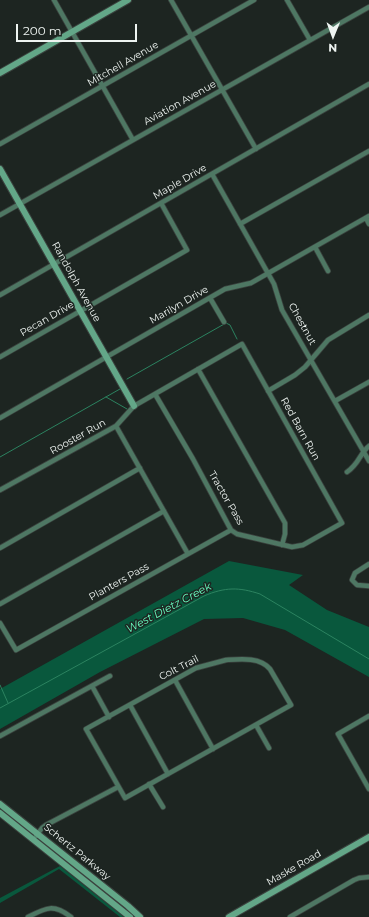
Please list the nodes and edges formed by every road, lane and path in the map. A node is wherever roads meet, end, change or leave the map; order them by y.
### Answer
1 (54, 0) edge
2 (128, 0) edge
3 (171, 0) edge
4 (254, 0) edge
5 (287, 0) edge
6 (369, 7) edge
7 (72, 32) junction
8 (191, 36) junction
9 (310, 40) junction
10 (0, 73) edge
11 (369, 84) edge
12 (102, 86) junction
13 (222, 90) junction
14 (133, 140) junction
15 (0, 144) edge
16 (256, 149) junction
17 (369, 151) edge
18 (0, 169) edge
19 (212, 174) junction
20 (161, 203) junction
21 (20, 204) junction
22 (0, 215) edge
23 (367, 217) edge
24 (240, 224) junction
25 (369, 224) edge
26 (314, 247) junction
27 (54, 264) junction
28 (328, 271) dead end
29 (268, 274) junction
30 (0, 295) edge
31 (210, 298) junction
32 (80, 311) junction
33 (369, 315) edge
34 (224, 322) dead end
35 (242, 344) joint
36 (0, 357) edge
37 (106, 357) junction
38 (311, 360) junction
39 (198, 369) junction
40 (369, 382) edge
41 (268, 391) junction
42 (155, 394) junction
43 (336, 401) junction
44 (134, 406) junction
45 (0, 418) edge
46 (116, 426) junction
47 (369, 446) edge
48 (364, 452) junction
49 (369, 461) edge
50 (140, 468) junction
51 (347, 472) dead end
52 (0, 490) edge
53 (164, 511) junction
54 (342, 523) joint
55 (231, 530) junction
56 (282, 544) junction
57 (0, 548) edge
58 (188, 554) junction
59 (369, 564) edge
60 (369, 586) edge
61 (0, 604) edge
62 (0, 625) edge
63 (110, 676) dead end
64 (175, 680) junction
65 (92, 686) junction
66 (130, 705) junction
67 (369, 716) edge
68 (109, 717) junction
69 (256, 725) junction
70 (0, 736) edge
71 (213, 748) junction
72 (269, 748) dead end
73 (168, 774) junction
74 (149, 784) junction
75 (118, 786) junction
76 (369, 789) edge
77 (0, 804) edge
78 (162, 807) dead end
79 (0, 813) edge
80 (36, 837) junction
81 (369, 837) edge
82 (369, 876) edge
83 (28, 917) edge
84 (71, 917) edge
85 (130, 917) edge
86 (140, 917) edge
87 (229, 917) edge
88 (290, 917) edge

1 - 7 street
2 - 7 street
3 - 8 street
4 - 8 street, Mitchell Avenue
5 - 9 street
6 - 9 street, Aviation Avenue
7 - 10 street
7 - 12 street
8 - 12 street, Mitchell Avenue
8 - 13 street
9 - 13 street, Aviation Avenue
11 - 16 street, Maple Drive
12 - 14 street
12 - 15 street, Mitchell Avenue
13 - 14 street, Aviation Avenue
13 - 16 street
14 - 21 street, Aviation Avenue
16 - 19 street, Maple Drive
17 - 24 street
18 - 21 street, Randolph Avenue
19 - 20 street, Maple Drive
19 - 24 street, Chestnut
20 - 27 street, Maple Drive
20 - 32 street, Pecan Drive
21 - 22 street, Aviation Avenue
21 - 27 street, Randolph Avenue
23 - 25 street
23 - 26 street, Marilyn Drive
24 - 29 street, Chestnut
26 - 28 street
26 - 29 street, Marilyn Drive
27 - 30 street, Maple Drive
27 - 32 street, Randolph Avenue
29 - 31 street, Marilyn Drive
29 - 38 street, Chestnut
31 - 34 street
31 - 37 street, Marilyn Drive
32 - 36 street, Pecan Drive
32 - 37 street, Randolph Avenue
33 - 38 street
35 - 39 street, Rooster Run
35 - 41 street, Red Barn Run
37 - 44 street, Randolph Avenue
37 - 45 street, Marilyn Drive
38 - 41 street
38 - 43 street, Chestnut
39 - 42 street, Rooster Run
39 - 56 street
40 - 43 street
41 - 54 street, Red Barn Run
42 - 44 street, Rooster Run
42 - 55 street, Tractor Pass
43 - 48 street, Chestnut
44 - 46 street, Rooster Run
46 - 50 street
46 - 52 street, Rooster Run
47 - 48 street
48 - 49 street, Chestnut
48 - 51 street
50 - 53 street
50 - 57 street
53 - 58 street
53 - 61 street
54 - 56 street, Tractor Pass
55 - 56 street, Tractor Pass
55 - 58 street, Planters Pass
58 - 62 street, Planters Pass
59 - 60 street
63 - 65 street
64 - 66 street, Colt Trail
64 - 69 street, Colt Trail
64 - 71 street
65 - 68 street
65 - 70 street
66 - 68 street, Colt Trail
66 - 73 street
67 - 76 street
68 - 75 street, Colt Trail
69 - 71 street
69 - 72 street
71 - 73 street
73 - 74 street
74 - 75 street
74 - 78 street
75 - 80 street
77 - 80 street, Schertz Parkway
79 - 80 street, Schertz Parkway
80 - 85 street, Schertz Parkway
80 - 86 street, Schertz Parkway
81 - 87 street, Maske Road
82 - 88 street
83 - 84 street

